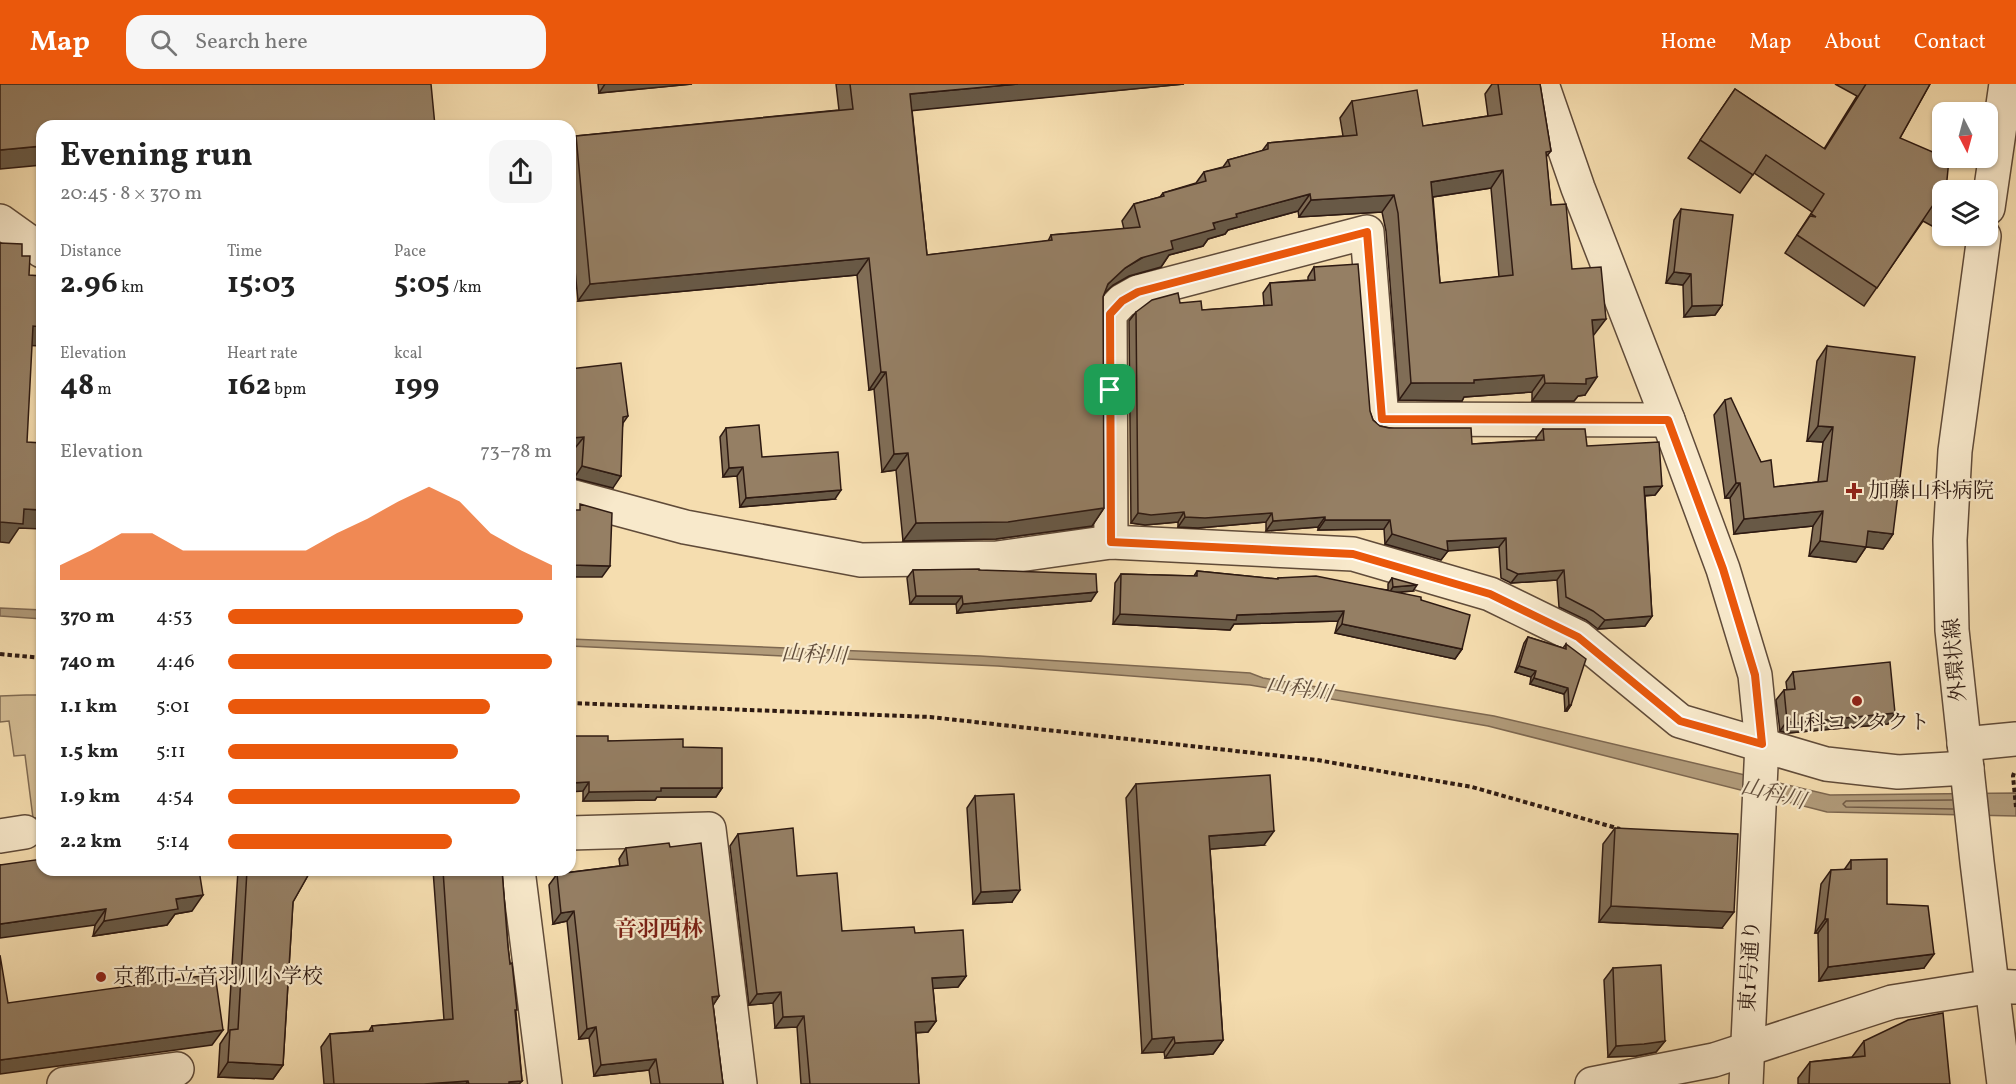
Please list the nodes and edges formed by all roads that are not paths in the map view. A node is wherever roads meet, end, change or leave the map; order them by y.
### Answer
1 (1542, 84) edge
2 (2006, 84) edge
3 (1992, 180) edge
4 (0, 221) edge
5 (1983, 246) edge
6 (36, 247) edge
7 (1668, 420) junction
8 (576, 498) edge
9 (1111, 542) junction
10 (2016, 739) edge
11 (1762, 752) junction
12 (1967, 764) junction
13 (576, 833) edge
14 (519, 876) edge
15 (2005, 987) edge
16 (1747, 1049) junction
17 (177, 1069) dead end
18 (64, 1084) edge
19 (545, 1084) edge
20 (740, 1084) edge
21 (1592, 1084) edge
22 (1746, 1084) edge
23 (2004, 1084) edge

1 - 7 street, 東1号通り
2 - 3 street
4 - 6 street
5 - 12 street, 外環状線
7 - 9 street
7 - 11 street, 東1号通り
8 - 9 street
9 - 11 street
10 - 12 street
11 - 12 street
11 - 16 street, 東1号通り
12 - 15 street, 外環状線
13 - 20 street
14 - 19 street
15 - 16 street
15 - 23 street, 外環状線
16 - 21 street
16 - 22 street, 東1号通り
17 - 18 street

